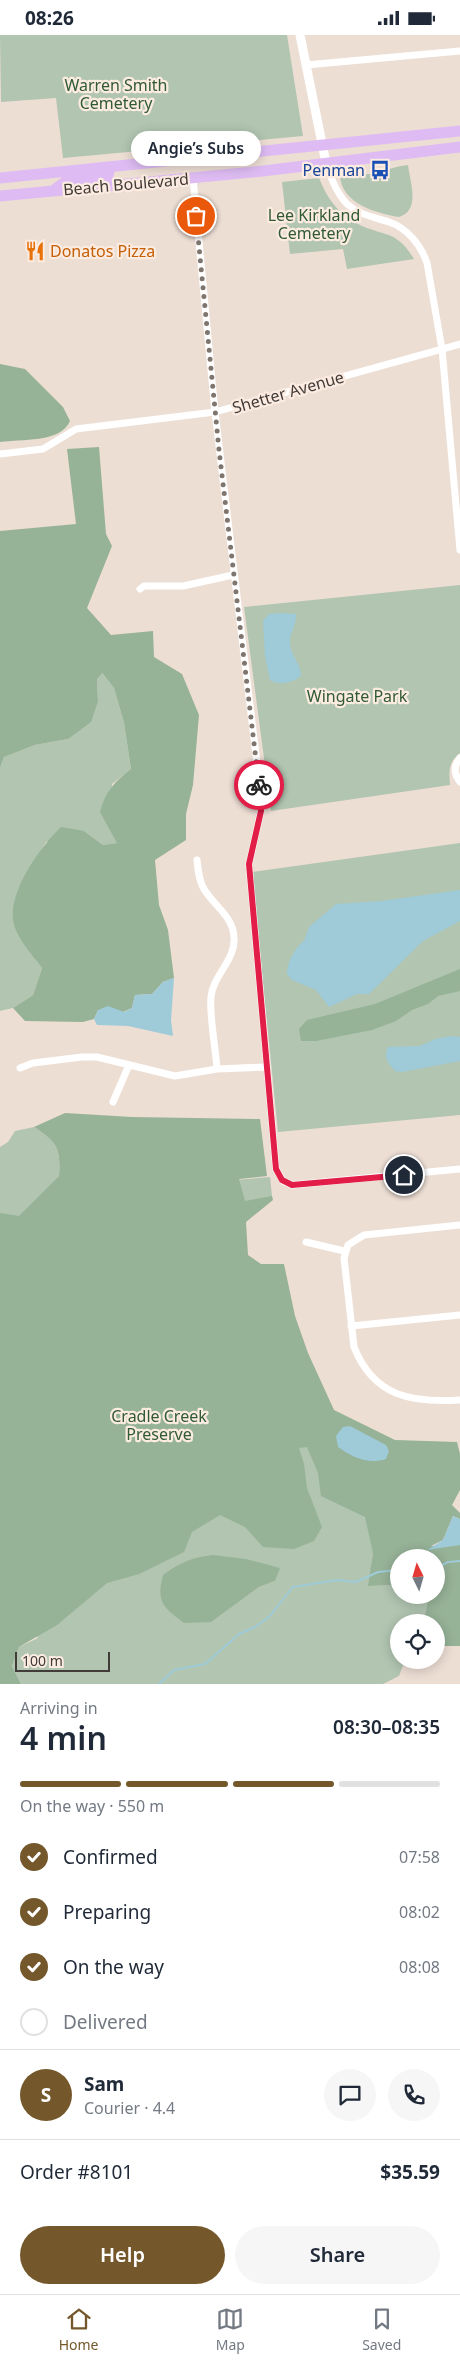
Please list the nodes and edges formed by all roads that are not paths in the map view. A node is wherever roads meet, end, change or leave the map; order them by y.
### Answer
1 (300, 35) edge
2 (460, 51) edge
3 (306, 65) junction
4 (460, 131) edge
5 (322, 146) junction
6 (460, 147) edge
7 (326, 163) junction
8 (110, 167) junction
9 (59, 172) junction
10 (0, 178) edge
11 (193, 178) junction
12 (0, 184) edge
13 (52, 191) junction
14 (0, 196) edge
15 (460, 344) edge
16 (442, 349) junction
17 (215, 413) junction
18 (0, 454) edge
19 (460, 550) edge
20 (233, 575) junction
21 (140, 589) dead end
22 (460, 758) edge
23 (460, 782) edge
24 (196, 860) dead end
25 (129, 1065) junction
26 (265, 1067) junction
27 (20, 1068) dead end
28 (217, 1069) junction
29 (113, 1102) dead end
30 (460, 1169) edge
31 (460, 1225) edge
32 (306, 1241) dead end
33 (344, 1251) junction
34 (460, 1315) edge
35 (351, 1326) junction
36 (460, 1400) edge

1 - 3 street
2 - 3 street
3 - 5 street
4 - 5 highway
5 - 7 street
5 - 8 highway
6 - 7 highway, Beach Boulevard
7 - 11 highway, Beach Boulevard
7 - 16 street
8 - 9 highway
8 - 13 highway
9 - 10 highway
9 - 12 highway
11 - 13 highway, Beach Boulevard
11 - 17 street
13 - 14 highway, Beach Boulevard
15 - 16 street, Shetter Avenue
16 - 17 street, Shetter Avenue
16 - 19 street
17 - 18 street, Shetter Avenue
17 - 20 street
20 - 21 street
20 - 26 street
22 - 23 street
24 - 28 street
25 - 27 street
25 - 28 street
25 - 29 street
26 - 28 street
26 - 30 street
31 - 33 street
32 - 33 street
33 - 35 street
34 - 35 street
35 - 36 street

